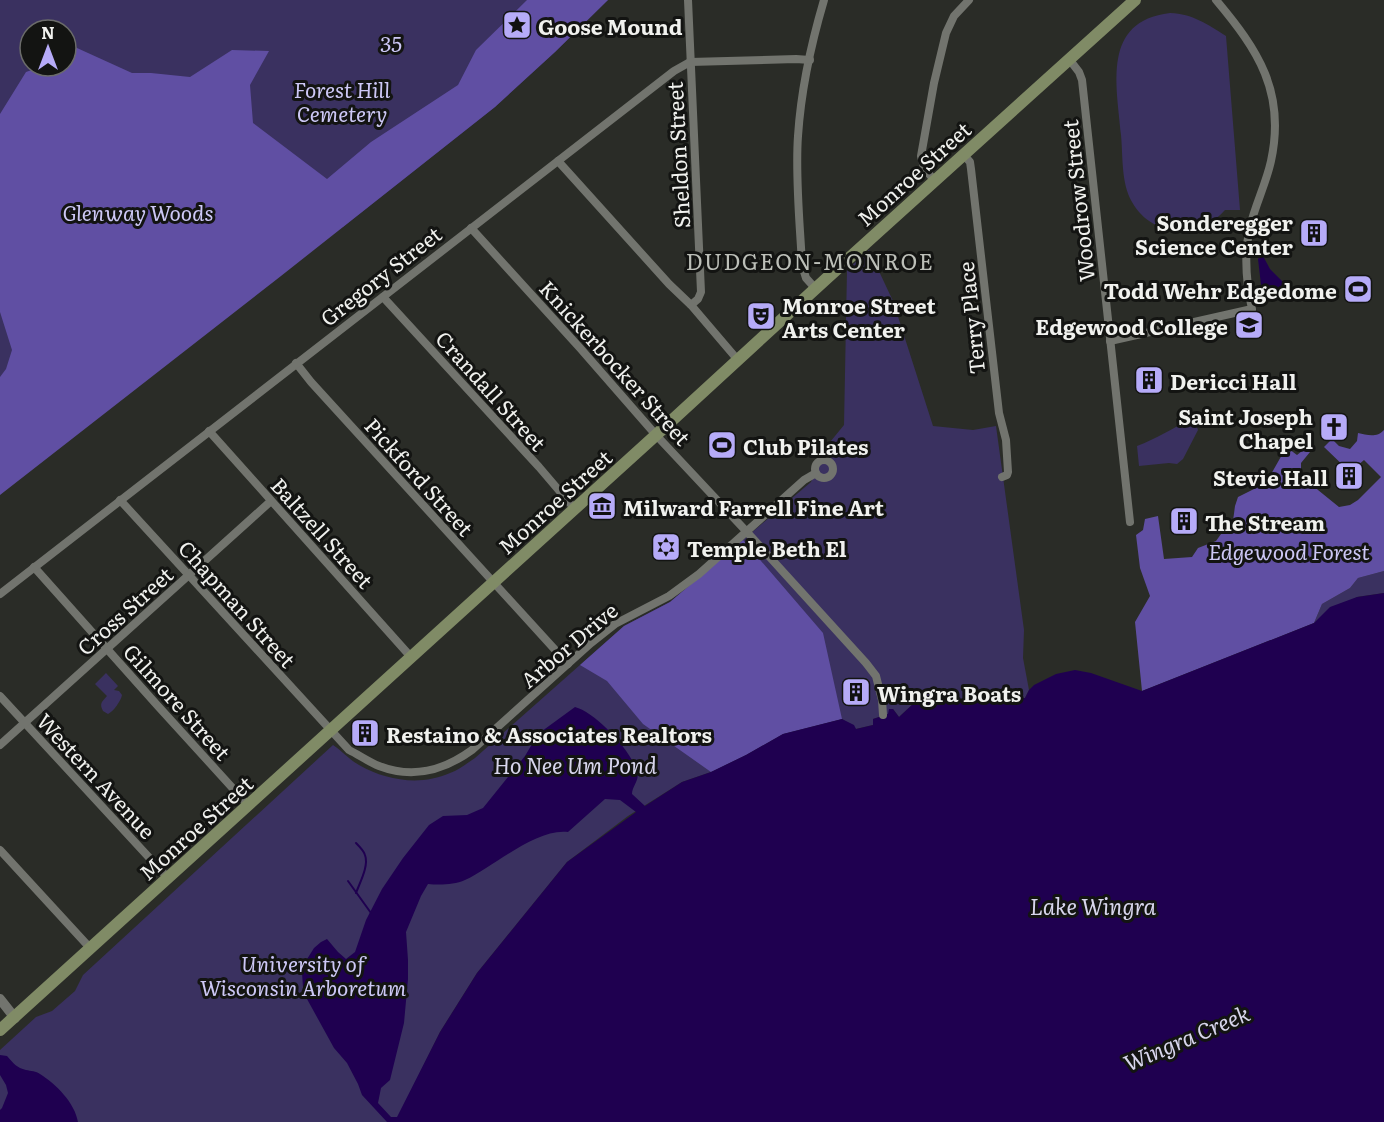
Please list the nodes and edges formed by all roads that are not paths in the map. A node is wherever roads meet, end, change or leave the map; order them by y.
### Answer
1 (688, 0) edge
2 (824, 0) edge
3 (969, 0) edge
4 (1136, 0) edge
5 (1216, 0) edge
6 (1069, 59) junction
7 (810, 60) junction
8 (690, 62) junction
9 (963, 154) junction
10 (558, 161) junction
11 (934, 180) junction
12 (471, 228) junction
13 (815, 288) junction
14 (383, 297) junction
15 (691, 305) junction
16 (1110, 341) junction
17 (737, 359) junction
18 (296, 363) junction
19 (208, 431) junction
20 (656, 435) junction
21 (816, 473) dead end
22 (1002, 477) dead end
23 (120, 500) junction
24 (271, 501) junction
25 (574, 508) junction
26 (1130, 522) dead end
27 (746, 531) junction
28 (34, 567) junction
29 (189, 575) junction
30 (493, 582) junction
31 (0, 594) edge
32 (107, 649) junction
33 (411, 657) junction
34 (568, 664) junction
35 (0, 696) edge
36 (883, 715) dead end
37 (25, 724) junction
38 (330, 730) junction
39 (0, 745) edge
40 (248, 805) junction
41 (0, 850) edge
42 (168, 878) junction
43 (91, 949) junction
44 (0, 999) edge
45 (15, 1018) junction
46 (0, 1030) edge

1 - 8 street, Sheldon Street
2 - 7 street
3 - 11 street
4 - 6 main road, Monroe Street
5 - 16 street
6 - 9 main road, Monroe Street
6 - 16 street, Woodrow Street
7 - 8 street, Gregory Street
7 - 13 street
8 - 10 street, Gregory Street
8 - 15 street, Sheldon Street
9 - 11 main road, Monroe Street
9 - 22 street, Terry Place
10 - 12 street, Gregory Street
10 - 15 street
11 - 13 main road, Monroe Street
12 - 14 street, Gregory Street
12 - 20 street, Knickerbocker Street
13 - 17 main road, Monroe Street
14 - 18 street, Gregory Street
14 - 25 street, Crandall Street
15 - 17 street
16 - 26 street, Woodrow Street
17 - 20 main road, Monroe Street
18 - 19 street, Gregory Street
18 - 30 street, Pickford Street
19 - 23 street, Gregory Street
19 - 24 street, Baltzell Street
20 - 25 main road, Monroe Street
20 - 27 street, Knickerbocker Street
21 - 27 street, Arbor Drive
23 - 28 street, Gregory Street
23 - 29 street, Chapman Street
24 - 29 street, Cross Street
24 - 33 street, Baltzell Street
25 - 30 main road, Monroe Street
27 - 34 street, Arbor Drive
27 - 36 street, Knickerbocker Street
28 - 31 street, Gregory Street
28 - 32 street, Gilmore Street
29 - 32 street, Cross Street
29 - 38 street, Chapman Street
30 - 33 main road, Monroe Street
30 - 34 street, Pickford Street
32 - 37 street, Cross Street
32 - 40 street, Gilmore Street
33 - 38 main road, Monroe Street
34 - 38 street, Arbor Drive
35 - 37 street, Western Avenue
37 - 39 street, Cross Street
37 - 42 street, Western Avenue
38 - 40 main road, Monroe Street
40 - 42 main road, Monroe Street
41 - 43 street
42 - 43 main road, Monroe Street
43 - 45 main road, Monroe Street
44 - 45 street
45 - 46 main road, Monroe Street

